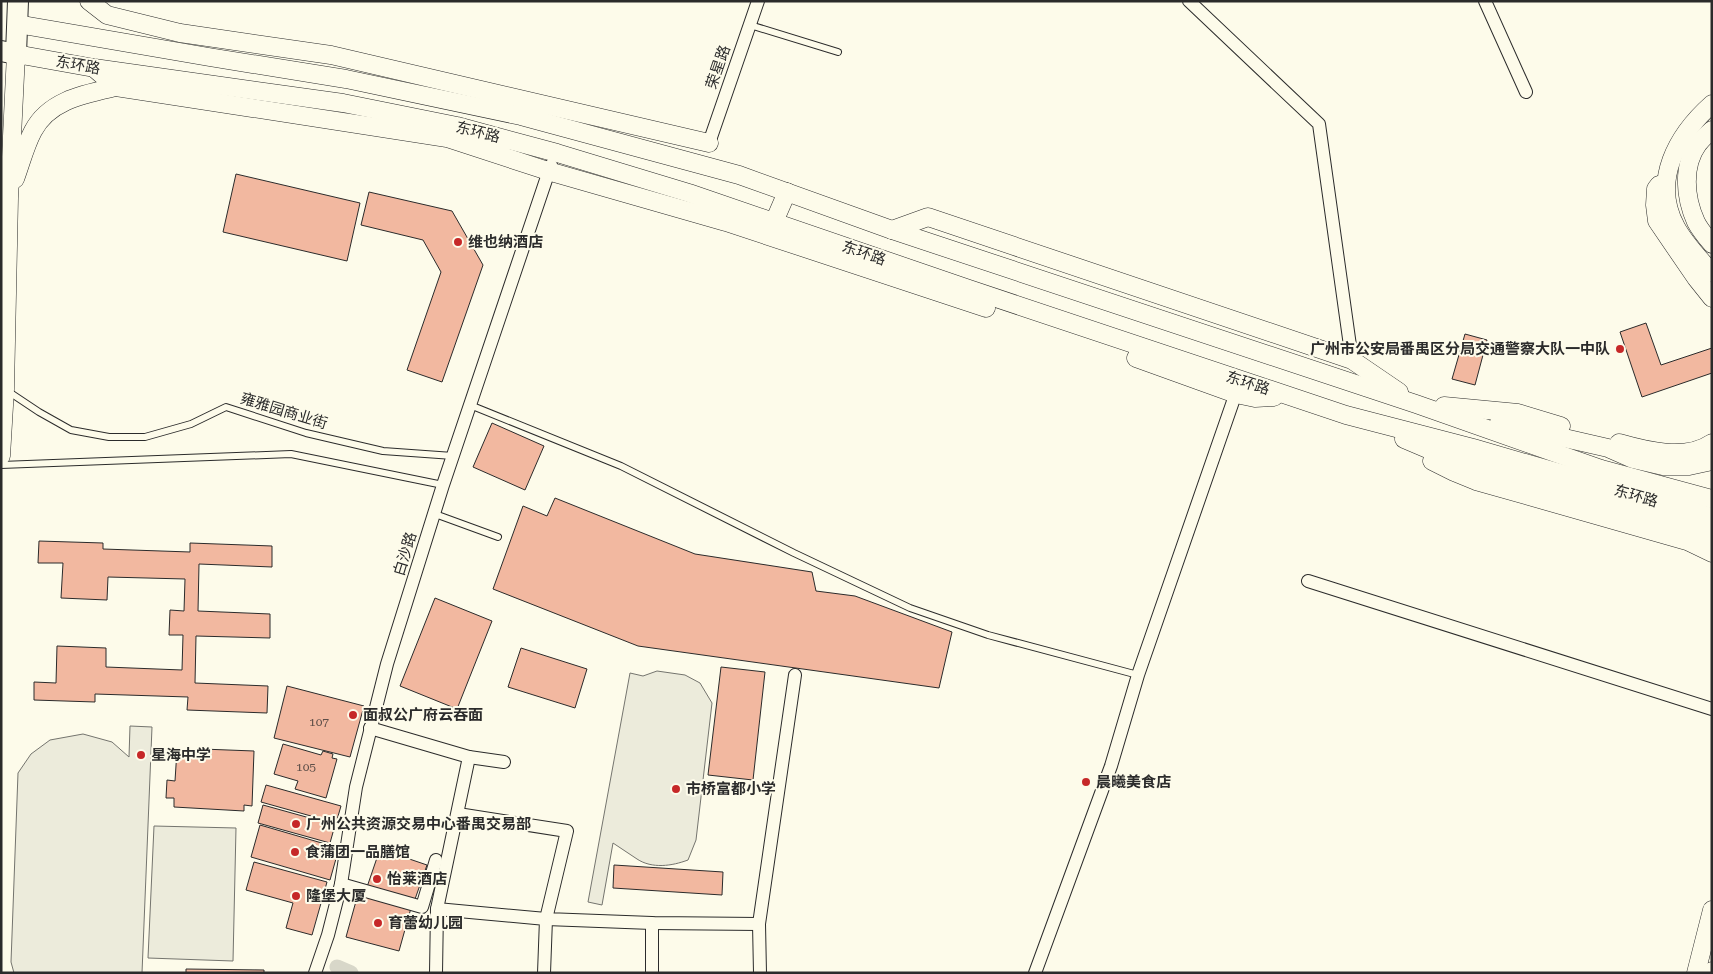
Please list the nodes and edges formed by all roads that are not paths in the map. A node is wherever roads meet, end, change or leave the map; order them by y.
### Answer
1 (18, 1) edge
2 (89, 1) edge
3 (758, 1) edge
4 (1190, 1) edge
5 (1486, 1) edge
6 (9, 23) edge
7 (750, 25) junction
8 (173, 31) junction
9 (9, 52) edge
10 (838, 52) dead end
11 (254, 64) junction
12 (94, 68) junction
13 (116, 87) junction
14 (1526, 92) dead end
15 (1712, 104) edge
16 (1712, 130) edge
17 (709, 143) junction
18 (647, 150) junction
19 (557, 153) junction
20 (700, 165) junction
21 (1670, 165) junction
22 (548, 171) junction
23 (787, 192) junction
24 (689, 193) junction
25 (9, 198) junction
26 (726, 222) junction
27 (774, 222) junction
28 (892, 230) junction
29 (1707, 238) edge
30 (1712, 274) edge
31 (1712, 298) edge
32 (1352, 360) junction
33 (1238, 388) junction
34 (5, 389) junction
35 (470, 404) junction
36 (1416, 404) junction
37 (1346, 415) junction
38 (1404, 439) junction
39 (1712, 443) edge
40 (1, 456) edge
41 (453, 456) junction
42 (1712, 461) edge
43 (1, 466) edge
44 (443, 485) junction
45 (1712, 500) edge
46 (434, 514) junction
47 (1712, 517) edge
48 (1712, 535) edge
49 (498, 537) dead end
50 (1712, 553) edge
51 (1308, 581) dead end
52 (795, 675) dead end
53 (1138, 675) junction
54 (1712, 709) edge
55 (370, 728) junction
56 (469, 757) junction
57 (504, 762) dead end
58 (458, 814) junction
59 (436, 860) dead end
60 (341, 884) junction
61 (437, 909) junction
62 (1712, 910) edge
63 (546, 919) junction
64 (652, 923) junction
65 (759, 924) junction
66 (315, 973) edge
67 (436, 973) edge
68 (544, 973) edge
69 (652, 973) edge
70 (760, 973) edge
71 (1035, 973) edge
72 (1696, 973) edge

1 - 6 main road
2 - 8 main road
3 - 7 street, 荣星路
4 - 32 street
5 - 14 street
6 - 9 main road
6 - 11 main road, 东环路
7 - 10 lane
7 - 17 street, 荣星路
8 - 11 main road
8 - 17 main road
9 - 12 main road, 东环路
9 - 25 main road
11 - 18 main road, 东环路
12 - 13 main road
12 - 19 main road, 东环路
13 - 22 main road
13 - 25 main road
15 - 21 main road
16 - 29 main road
17 - 18 main road
17 - 20 main road
18 - 20 main road, 东环路
19 - 22 street, 白沙路
19 - 24 main road, 东环路
20 - 23 main road, 东环路
20 - 24 main road
21 - 30 main road
21 - 31 main road
22 - 26 main road
22 - 35 street, 白沙路
23 - 27 main road
23 - 28 main road, 东环路
24 - 26 main road
24 - 27 main road, 东环路
25 - 34 main road
26 - 33 main road
27 - 33 main road, 东环路
28 - 32 main road
28 - 36 main road, 东环路
32 - 36 main road
33 - 37 main road, 东环路
33 - 53 street
34 - 40 main road
34 - 41 lane, 雍雅园商业街
35 - 41 street, 白沙路
35 - 53 lane
36 - 39 main road
36 - 42 main road
36 - 45 main road, 东环路
37 - 38 main road
37 - 47 main road, 东环路
38 - 48 main road
38 - 50 main road
41 - 44 street, 白沙路
43 - 44 lane
44 - 46 street, 白沙路
46 - 49 lane
46 - 55 street, 白沙路
51 - 54 street
52 - 65 street
53 - 71 street
55 - 56 street
55 - 60 street, 白沙路
56 - 57 street
56 - 58 street
58 - 61 street
58 - 63 street
59 - 60 street
60 - 66 street, 白沙路
61 - 63 street
61 - 67 street
62 - 72 main road
63 - 64 street
63 - 68 street
64 - 65 street
64 - 69 street
65 - 70 street

